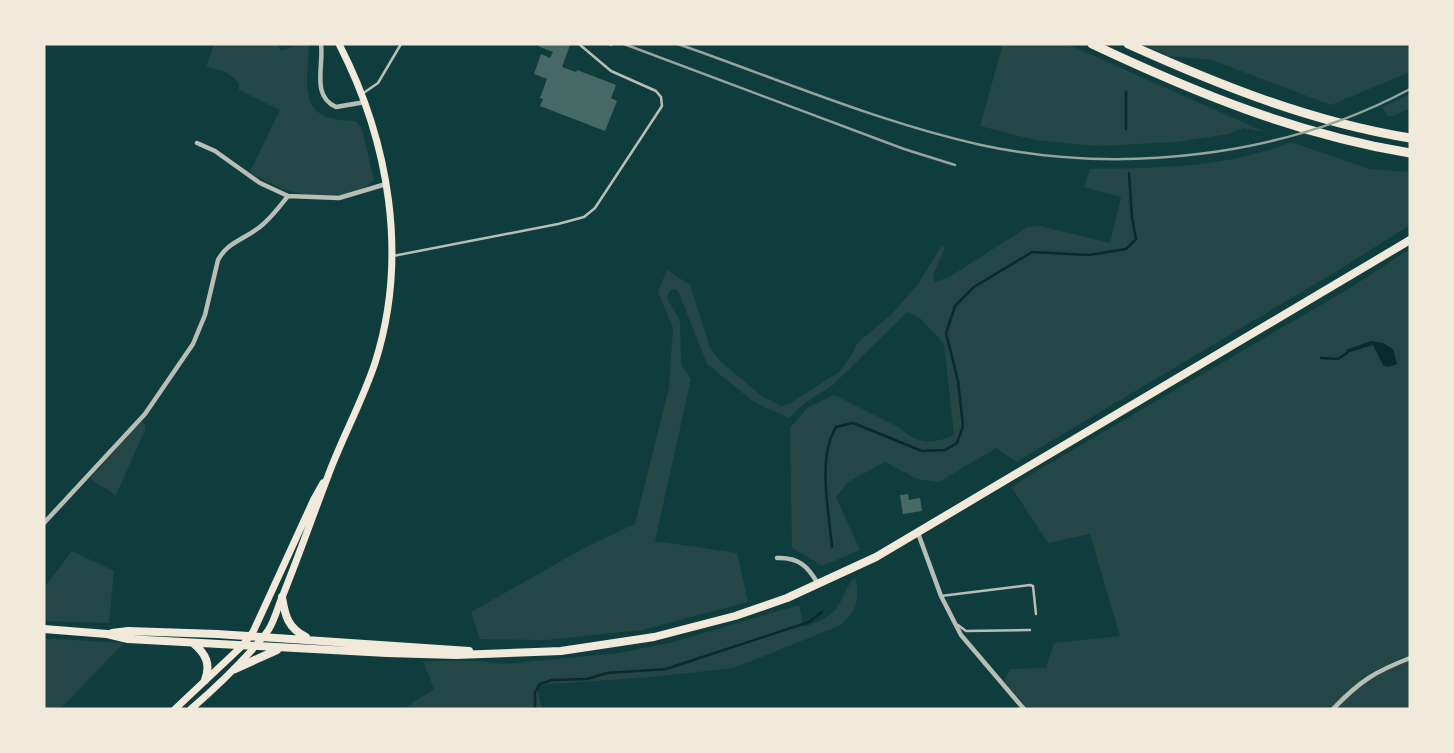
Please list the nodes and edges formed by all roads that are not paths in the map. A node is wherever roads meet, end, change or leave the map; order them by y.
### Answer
1 (321, 44) edge
2 (339, 44) edge
3 (401, 44) edge
4 (579, 44) edge
5 (1092, 44) edge
6 (1128, 44) edge
7 (363, 98) junction
8 (1410, 138) edge
9 (197, 143) dead end
10 (1410, 153) edge
11 (386, 184) junction
12 (288, 195) junction
13 (1410, 240) edge
14 (393, 256) junction
15 (327, 477) junction
16 (44, 523) edge
17 (918, 533) junction
18 (777, 558) dead end
19 (819, 584) junction
20 (941, 596) junction
21 (282, 597) junction
22 (1036, 614) dead end
23 (952, 622) junction
24 (44, 629) edge
25 (1030, 630) dead end
26 (107, 634) junction
27 (250, 636) junction
28 (264, 637) junction
29 (312, 639) junction
30 (193, 643) junction
31 (242, 646) junction
32 (254, 646) junction
33 (281, 648) junction
34 (483, 653) junction
35 (1410, 658) edge
36 (235, 670) junction
37 (205, 681) junction
38 (175, 709) edge
39 (191, 709) edge
40 (1024, 709) edge
41 (1333, 709) edge

1 - 7 street
2 - 7 main road
3 - 7 lane
4 - 14 lane
5 - 10 highway
6 - 8 highway
7 - 11 main road
9 - 12 street
11 - 12 street
11 - 14 main road
12 - 16 street
13 - 17 main road
14 - 15 main road
15 - 21 main road
15 - 27 main road
17 - 19 main road
17 - 20 street
18 - 19 street
19 - 34 main road
20 - 22 lane
20 - 23 street
21 - 28 main road
21 - 29 main road
23 - 25 lane
23 - 40 street
24 - 26 main road
26 - 27 main road
26 - 30 main road
27 - 28 main road
27 - 31 main road
28 - 29 main road
28 - 32 main road
29 - 34 main road
30 - 31 main road
30 - 37 main road
31 - 32 main road
31 - 37 main road
32 - 33 main road
32 - 36 main road
33 - 34 main road
33 - 36 main road
35 - 41 street
36 - 39 main road
37 - 38 main road

